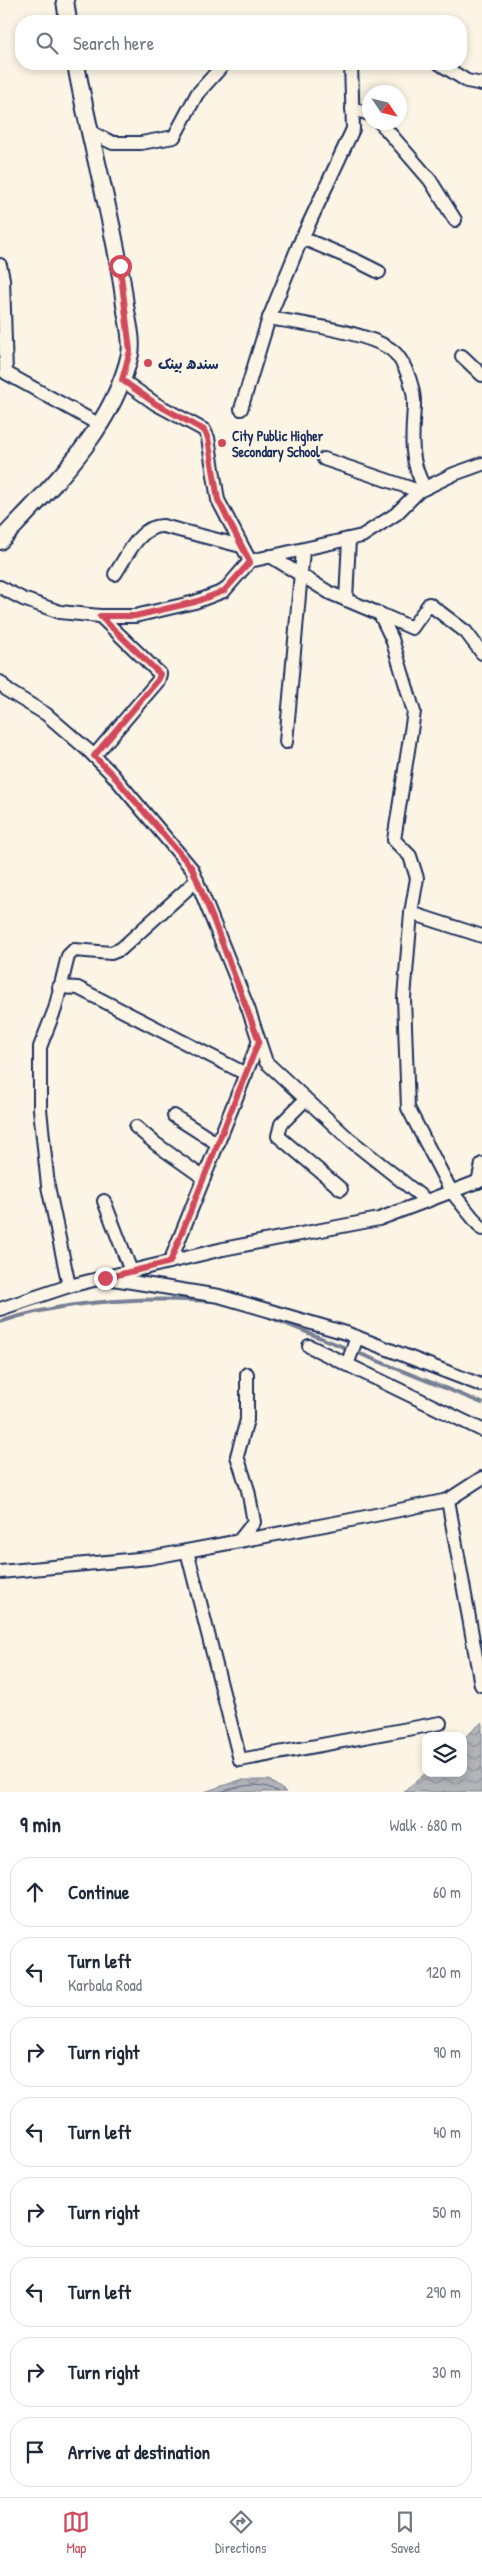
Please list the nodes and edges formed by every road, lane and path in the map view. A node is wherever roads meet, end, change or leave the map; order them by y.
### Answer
1 (65, 0) edge
2 (67, 15) edge
3 (77, 70) edge
4 (219, 70) edge
5 (351, 70) edge
6 (450, 70) edge
7 (482, 84) edge
8 (352, 109) junction
9 (362, 112) edge
10 (387, 130) edge
11 (90, 132) junction
12 (455, 220) dead end
13 (302, 238) junction
14 (0, 265) edge
15 (379, 272) dead end
16 (269, 318) junction
17 (3, 354) edge
18 (462, 356) dead end
19 (482, 375) edge
20 (122, 380) junction
21 (241, 409) dead end
22 (100, 424) junction
23 (324, 459) dead end
24 (482, 464) edge
25 (422, 489) junction
26 (349, 539) junction
27 (0, 541) edge
28 (241, 546) junction
29 (303, 550) junction
30 (270, 556) junction
31 (250, 562) junction
32 (115, 574) dead end
33 (299, 574) junction
34 (0, 587) edge
35 (346, 600) junction
36 (380, 614) junction
37 (100, 616) junction
38 (482, 653) edge
39 (0, 682) edge
40 (286, 742) dead end
41 (94, 756) junction
42 (197, 880) junction
43 (411, 913) junction
44 (482, 936) edge
45 (59, 987) junction
46 (259, 1041) junction
47 (246, 1074) junction
48 (305, 1100) junction
49 (174, 1116) dead end
50 (136, 1127) dead end
51 (218, 1144) junction
52 (482, 1164) edge
53 (204, 1178) junction
54 (480, 1181) edge
55 (341, 1189) dead end
56 (451, 1191) junction
57 (104, 1200) dead end
58 (427, 1201) junction
59 (482, 1229) edge
60 (170, 1262) junction
61 (131, 1271) junction
62 (105, 1278) junction
63 (69, 1286) junction
64 (0, 1309) edge
65 (355, 1340) junction
66 (309, 1346) dead end
67 (348, 1361) junction
68 (247, 1374) dead end
69 (481, 1386) edge
70 (482, 1430) edge
71 (482, 1478) edge
72 (448, 1500) junction
73 (239, 1541) junction
74 (187, 1551) junction
75 (0, 1572) edge
76 (481, 1684) edge
77 (440, 1723) dead end

1 - 2 main road
3 - 11 main road
4 - 11 street
5 - 8 street
6 - 7 street
8 - 9 street
8 - 13 street
10 - 12 street
11 - 20 main road
13 - 15 street
13 - 16 street
14 - 17 street
16 - 21 street
16 - 25 street
17 - 22 street
18 - 19 street
20 - 22 main road
20 - 28 street
22 - 27 main road
23 - 25 street
24 - 25 street
25 - 26 street
26 - 29 street
26 - 35 street
28 - 31 street
28 - 32 street
29 - 30 street
29 - 33 street
30 - 31 street
30 - 33 street
31 - 37 street
33 - 35 street
33 - 40 street
34 - 37 street
35 - 36 street
36 - 38 street
36 - 43 street
37 - 41 street
39 - 41 street
41 - 42 street
42 - 45 street
42 - 46 street
43 - 44 street
43 - 56 street
45 - 47 street
45 - 63 street
46 - 47 street
46 - 48 street
47 - 51 street
48 - 55 street
48 - 58 street
49 - 51 street
50 - 53 street
51 - 53 street
52 - 54 street
53 - 60 street
54 - 56 street
56 - 58 street
56 - 59 street
57 - 61 street
58 - 60 street
60 - 61 street
61 - 62 street
62 - 63 street
62 - 65 street
63 - 64 street
65 - 67 street
65 - 69 street
66 - 67 street
67 - 70 street
68 - 73 street
71 - 72 street
72 - 73 street
72 - 76 street
73 - 74 street
74 - 75 street
74 - 77 street

